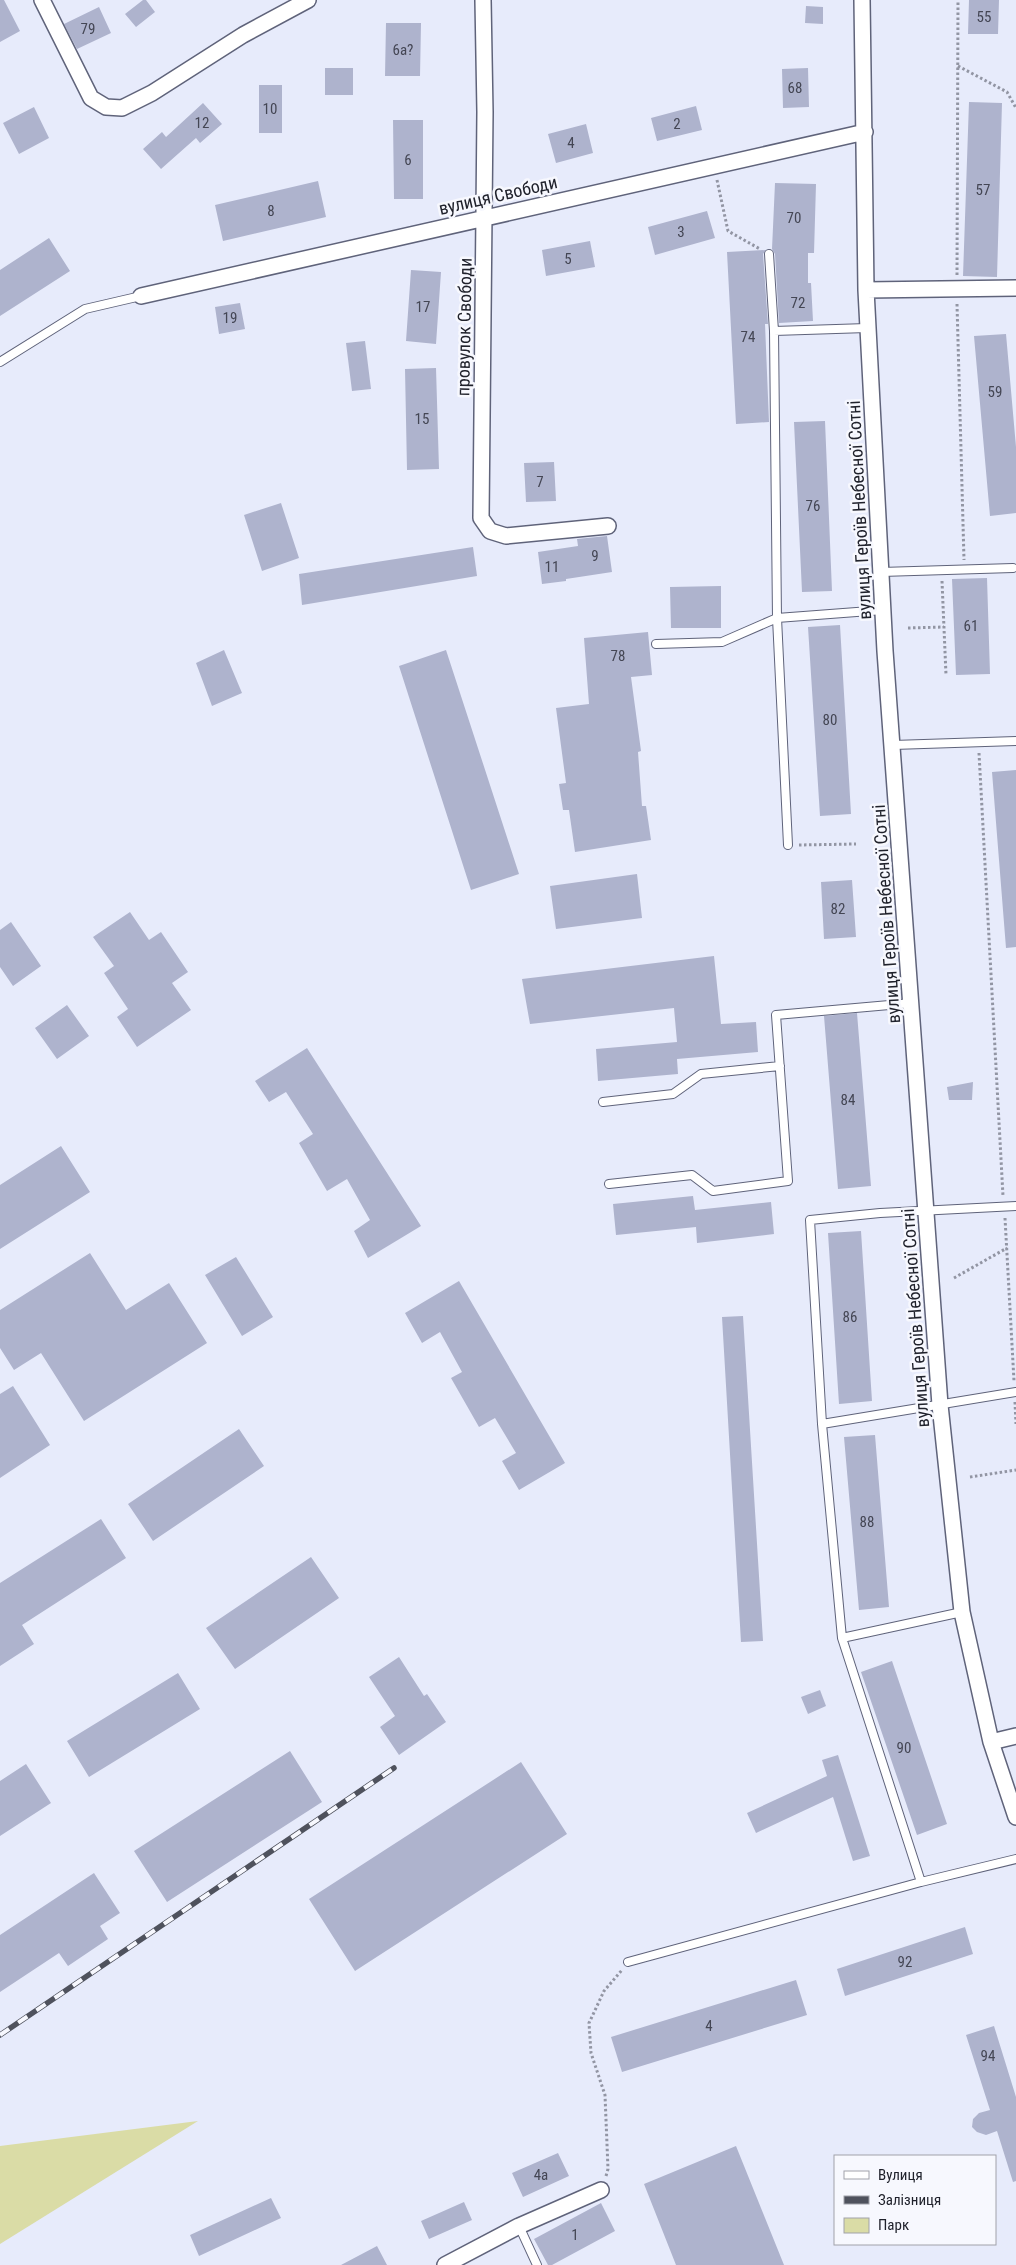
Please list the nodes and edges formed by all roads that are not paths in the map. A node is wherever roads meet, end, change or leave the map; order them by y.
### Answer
1 (42, 0) edge
2 (308, 0) edge
3 (483, 0) edge
4 (862, 0) edge
5 (865, 132) junction
6 (484, 217) junction
7 (769, 254) road end
8 (1016, 288) edge
9 (866, 290) junction
10 (141, 296) joint
11 (867, 328) junction
12 (774, 331) junction
13 (0, 362) edge
14 (608, 526) dead end
15 (1013, 568) dead end
16 (881, 572) junction
17 (883, 610) junction
18 (777, 618) junction
19 (656, 644) dead end
20 (1016, 741) edge
21 (892, 745) junction
22 (788, 845) road end
23 (912, 1003) junction
24 (780, 1066) junction
25 (603, 1102) dead end
26 (609, 1184) dead end
27 (1016, 1206) edge
28 (926, 1211) junction
29 (1015, 1392) edge
30 (940, 1405) junction
31 (822, 1424) junction
32 (962, 1612) junction
33 (842, 1638) junction
34 (1016, 1736) edge
35 (991, 1742) junction
36 (1016, 1817) edge
37 (1016, 1859) edge
38 (921, 1882) junction
39 (628, 1962) road end
40 (601, 2190) road end
41 (519, 2226) junction
42 (445, 2265) edge
43 (537, 2265) edge

1 - 2 street
3 - 6 street, провулок Свободи
4 - 5 street, вулиця Героїв Небесної Сотні
5 - 6 street, вулиця Свободи
5 - 9 street, вулиця Героїв Небесної Сотні
6 - 10 street, вулиця Свободи
6 - 14 street, провулок Свободи
7 - 12 lane
8 - 9 street
9 - 11 street, вулиця Героїв Небесної Сотні
10 - 13 lane
11 - 12 lane
11 - 16 street, вулиця Героїв Небесної Сотні
12 - 18 lane
15 - 16 lane
16 - 17 street, вулиця Героїв Небесної Сотні
17 - 18 lane
17 - 21 street, вулиця Героїв Небесної Сотні
18 - 19 lane
18 - 22 lane
20 - 21 lane
21 - 23 street, вулиця Героїв Небесної Сотні
23 - 24 lane
23 - 28 street, вулиця Героїв Небесної Сотні
24 - 25 lane
24 - 26 lane
27 - 28 lane
28 - 30 street, вулиця Героїв Небесної Сотні
28 - 31 lane
29 - 30 lane
30 - 31 lane
30 - 32 street, вулиця Героїв Небесної Сотні
31 - 33 lane
32 - 33 lane
32 - 35 street, вулиця Героїв Небесної Сотні
33 - 38 lane
34 - 35 street
35 - 36 street, вулиця Героїв Небесної Сотні
37 - 38 lane
38 - 39 lane
40 - 41 street
41 - 42 street
41 - 43 lane

